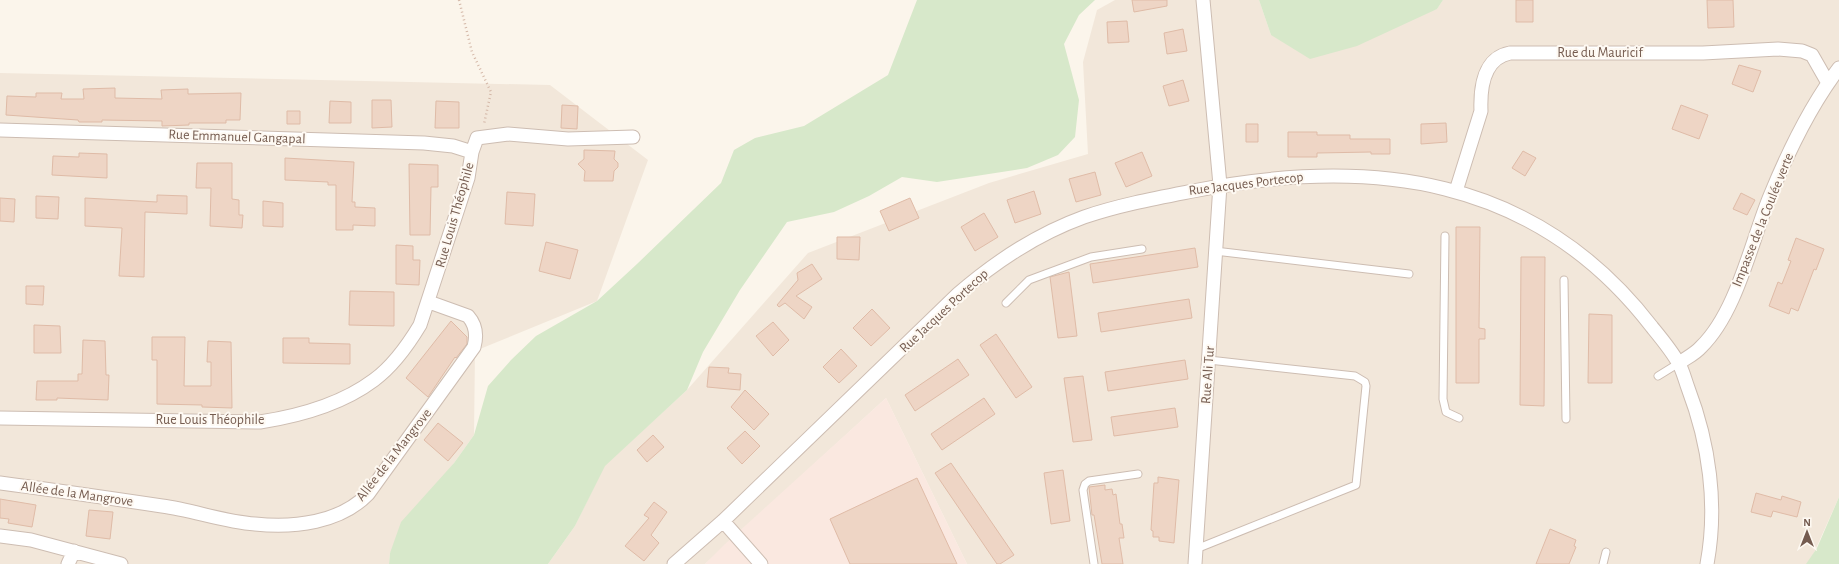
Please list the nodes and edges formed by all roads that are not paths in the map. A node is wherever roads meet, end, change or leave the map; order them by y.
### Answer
1 (1204, 0) edge
2 (1839, 68) edge
3 (1828, 83) junction
4 (0, 130) edge
5 (633, 137) dead end
6 (472, 152) junction
7 (1220, 185) junction
8 (1456, 191) junction
9 (1445, 236) dead end
10 (1142, 248) dead end
11 (1216, 251) junction
12 (1409, 274) dead end
13 (1564, 280) dead end
14 (429, 302) junction
15 (1006, 303) dead end
16 (1209, 360) junction
17 (1679, 363) junction
18 (1658, 376) dead end
19 (0, 418) edge
20 (1459, 418) dead end
21 (1566, 419) dead end
22 (1138, 474) dead end
23 (0, 483) edge
24 (723, 520) junction
25 (0, 536) edge
26 (1196, 549) junction
27 (74, 551) junction
28 (1606, 552) dead end
29 (68, 564) edge
30 (121, 564) edge
31 (674, 564) edge
32 (761, 564) edge
33 (1094, 564) edge
34 (1195, 564) edge
35 (1603, 564) edge
36 (1707, 564) edge

1 - 7 street, Rue Ali Tur
2 - 3 street, Impasse de la Coulée verte
3 - 8 street, Rue du Mauricif
3 - 17 street, Impasse de la Coulée verte
4 - 6 street, Rue Emmanuel Gangapal
5 - 6 street, Rue Louis Théophile
6 - 14 street, Rue Louis Théophile
7 - 8 street, Rue Jacques Portecop
7 - 11 street, Rue Ali Tur
7 - 24 street, Rue Jacques Portecop
8 - 17 street, Rue Jacques Portecop
9 - 20 lane
10 - 15 lane
11 - 12 lane
11 - 16 street, Rue Ali Tur
13 - 21 lane
14 - 19 street, Rue Louis Théophile
14 - 23 street, Allée de la Mangrove
16 - 26 street, Rue Ali Tur
16 - 26 lane
17 - 18 lane
17 - 36 street, Rue Jacques Portecop
22 - 33 lane
24 - 31 street, Rue Jacques Portecop
24 - 32 street
25 - 27 street
26 - 34 street, Rue Ali Tur
27 - 29 street
27 - 30 street
28 - 35 lane

